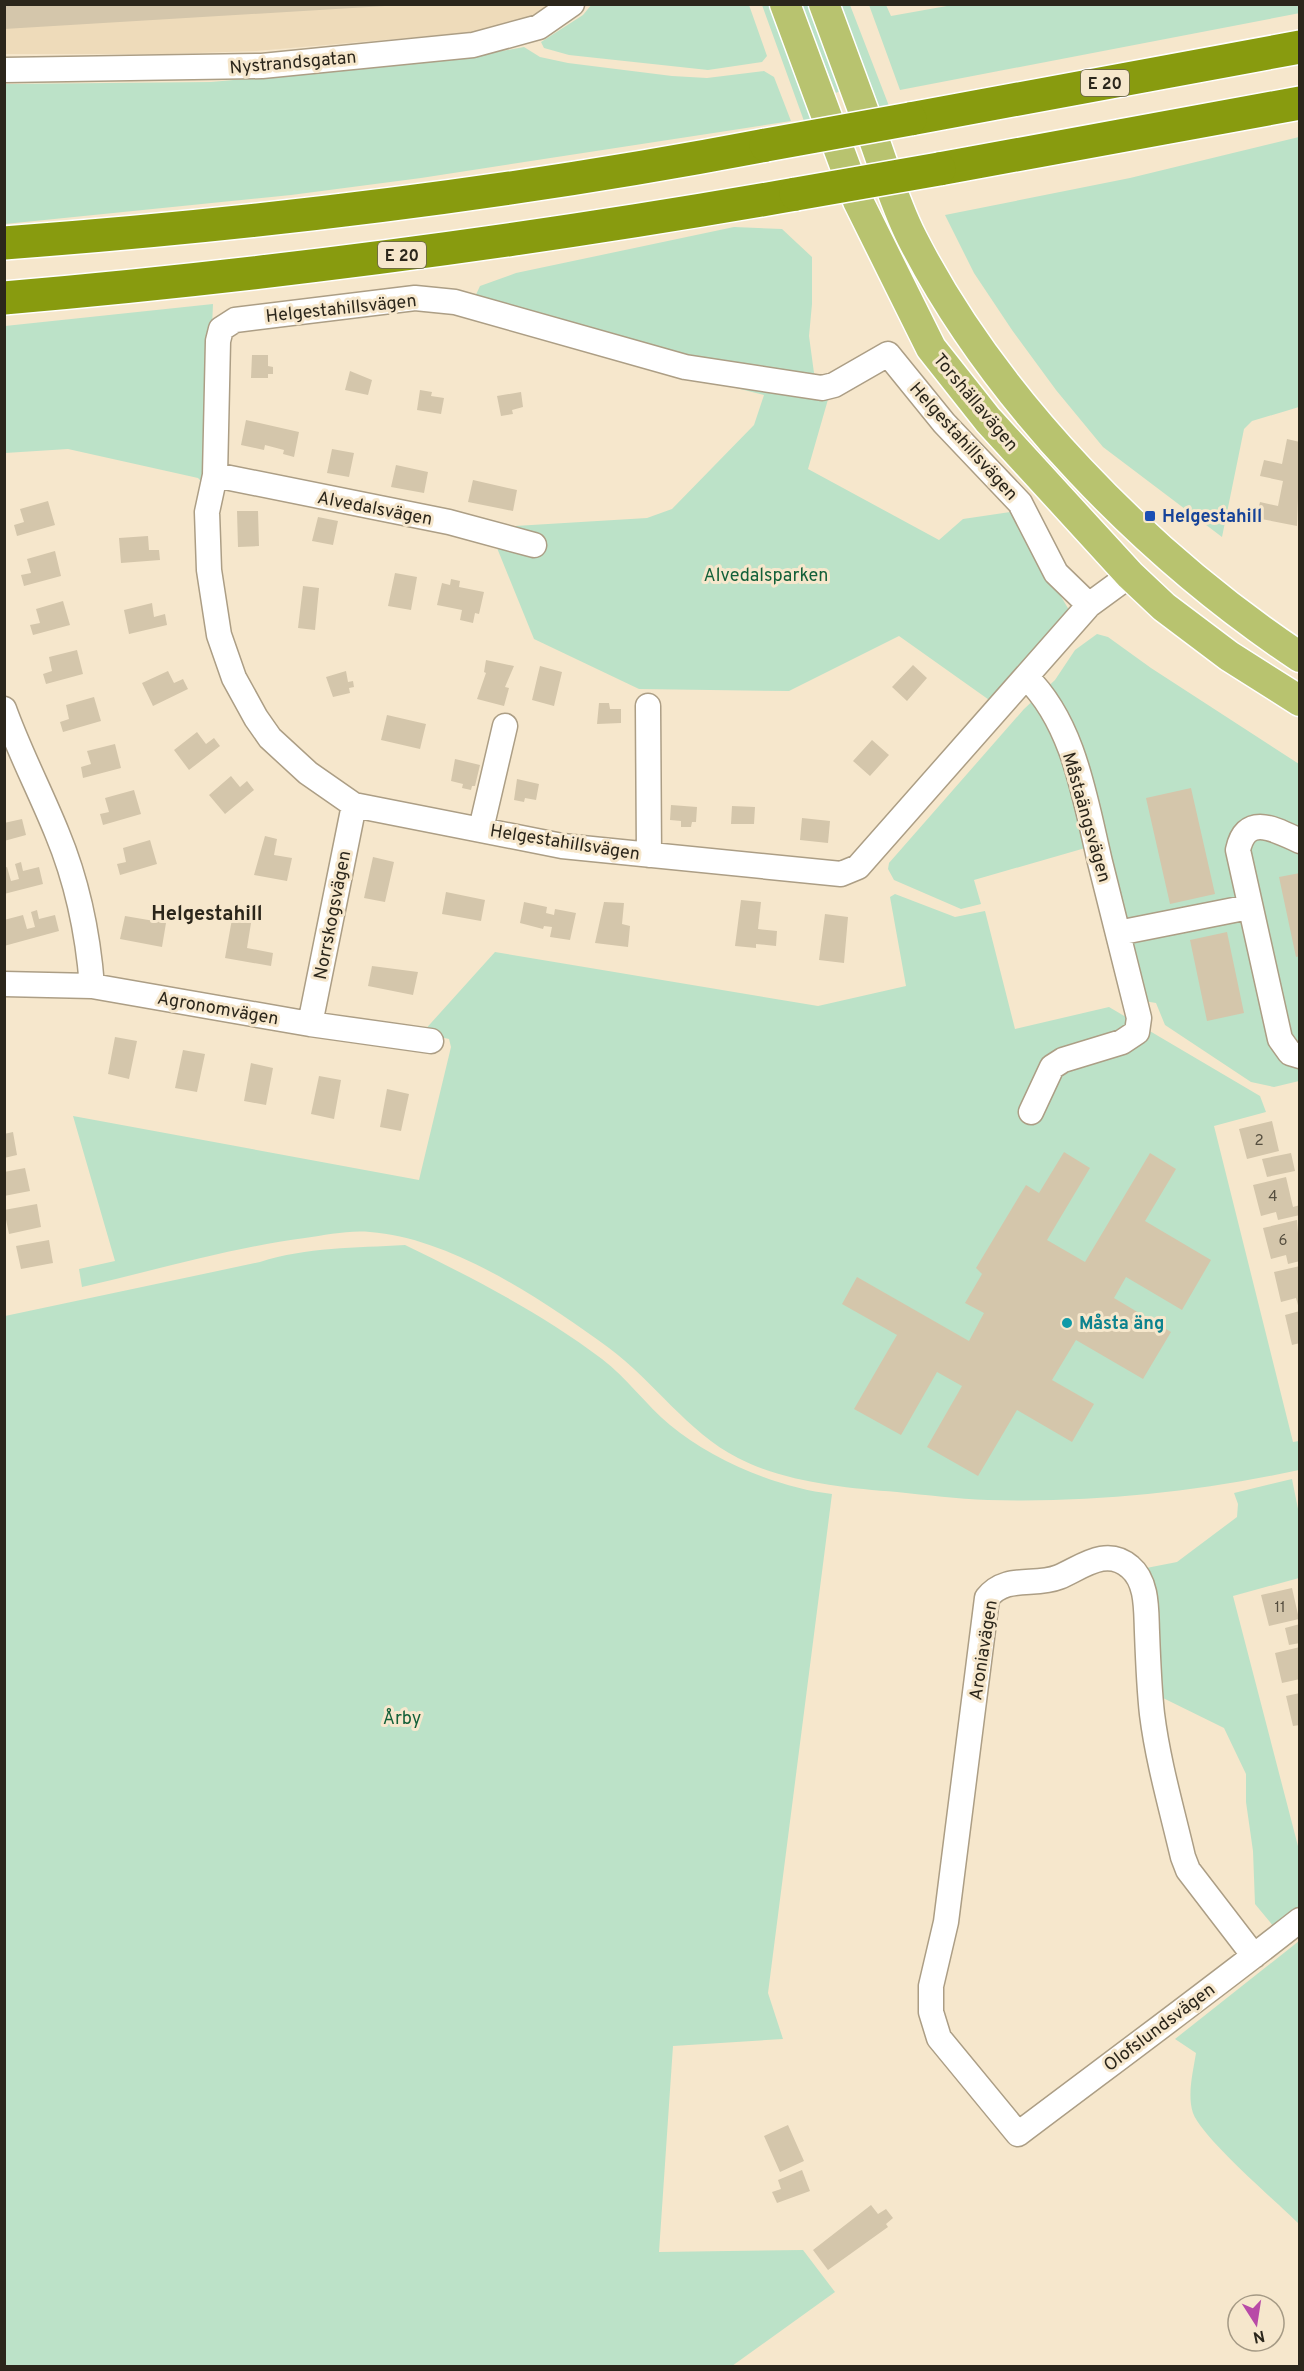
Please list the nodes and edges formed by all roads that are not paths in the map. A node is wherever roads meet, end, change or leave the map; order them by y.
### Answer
1 (572, 4) edge
2 (785, 4) edge
3 (824, 4) edge
4 (1299, 47) edge
5 (4, 70) edge
6 (1299, 103) edge
7 (4, 243) edge
8 (4, 298) edge
9 (215, 475) junction
10 (1156, 543) junction
11 (534, 545) dead end
12 (1130, 575) junction
13 (1089, 605) junction
14 (1299, 657) edge
15 (1026, 677) junction
16 (1299, 701) edge
17 (648, 706) dead end
18 (4, 709) edge
19 (505, 726) dead end
20 (354, 805) junction
21 (481, 829) junction
22 (1299, 841) edge
23 (650, 855) junction
24 (1249, 907) junction
25 (1118, 933) junction
26 (4, 984) edge
27 (92, 986) junction
28 (310, 1024) junction
29 (431, 1041) dead end
30 (1299, 1056) edge
31 (1031, 1112) dead end
32 (1299, 1920) edge
33 (1254, 1956) junction
34 (1018, 2134) joint

1 - 5 street, Nystrandsgatan
2 - 12 main road, Torshällavägen
3 - 10 main road, Torshällavägen
4 - 7 highway, E 20, bridge
6 - 8 highway, E 20, bridge
9 - 11 street, Alvedalsvägen
9 - 13 street, Helgestahillsvägen
9 - 20 street, Helgestahillsvägen
10 - 12 main road
10 - 14 main road, Torshällavägen
12 - 13 street, Helgestahillsvägen
12 - 16 main road, Torshällavägen
13 - 15 street, Helgestahillsvägen
15 - 23 street, Helgestahillsvägen
15 - 25 street, Måstaängsvägen
17 - 23 street, Helgestahillsvägen
18 - 27 street
19 - 21 street, Helgestahillsvägen
20 - 21 street, Helgestahillsvägen
20 - 28 street, Norrskogsvägen
21 - 23 street, Helgestahillsvägen
22 - 24 street
24 - 25 street
24 - 30 street
25 - 31 street, Måstaängsvägen
26 - 27 street, Agronomvägen
27 - 28 street, Agronomvägen
28 - 29 street, Agronomvägen
32 - 33 street, Olofslundsvägen
33 - 34 street, Olofslundsvägen
33 - 34 street, Aroniavägen

